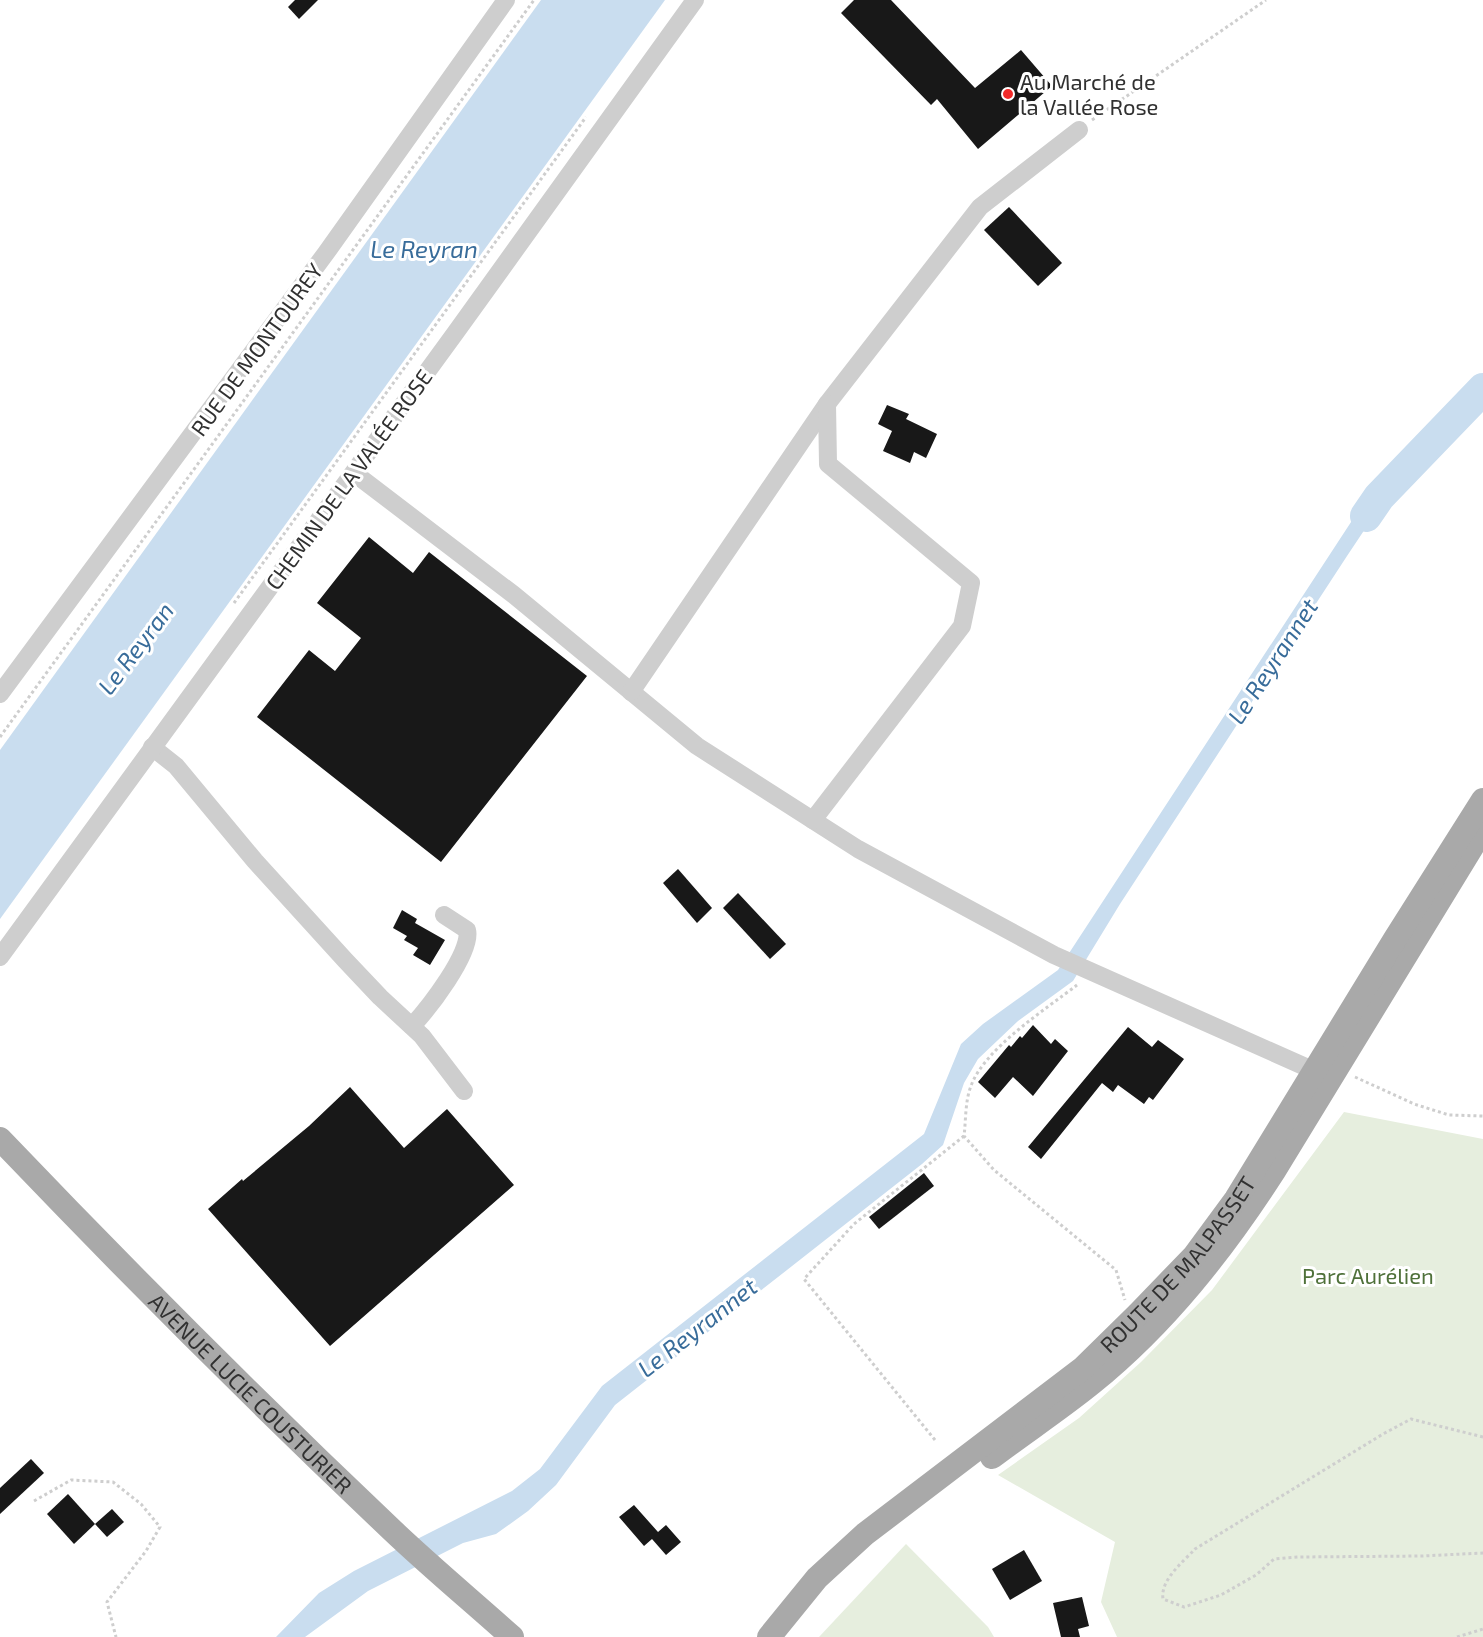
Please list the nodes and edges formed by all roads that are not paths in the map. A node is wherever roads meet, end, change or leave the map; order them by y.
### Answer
1 (506, 0) edge
2 (695, 0) edge
3 (1079, 130) road end
4 (827, 404) junction
5 (354, 473) junction
6 (631, 692) junction
7 (0, 694) edge
8 (152, 747) junction
9 (1483, 800) edge
10 (813, 820) junction
11 (1483, 829) edge
12 (444, 915) dead end
13 (0, 957) edge
14 (412, 1026) junction
15 (1328, 1072) junction
16 (464, 1091) dead end
17 (1307, 1100) junction
18 (0, 1139) edge
19 (958, 1472) junction
20 (512, 1637) edge
21 (769, 1637) edge
22 (790, 1637) edge

1 - 7 street, RUE DE MONTOUREY
2 - 5 street, CHEMIN DE LA VALÉE ROSE
3 - 4 street
4 - 6 street
4 - 10 street
5 - 6 street
5 - 8 street, CHEMIN DE LA VALÉE ROSE
6 - 10 street
8 - 13 street, CHEMIN DE LA VALÉE ROSE
8 - 14 street
9 - 15 main road, ROUTE DE MALPASSET
10 - 15 street
11 - 15 main road, ROUTE DE MALPASSET
12 - 14 street
14 - 16 street
15 - 17 main road, ROUTE DE MALPASSET
17 - 19 main road, ROUTE DE MALPASSET
17 - 19 main road, ROUTE DE MALPASSET
18 - 20 main road, AVENUE LUCIE COUSTURIER
19 - 21 main road, ROUTE DE MALPASSET
19 - 22 main road, ROUTE DE MALPASSET

